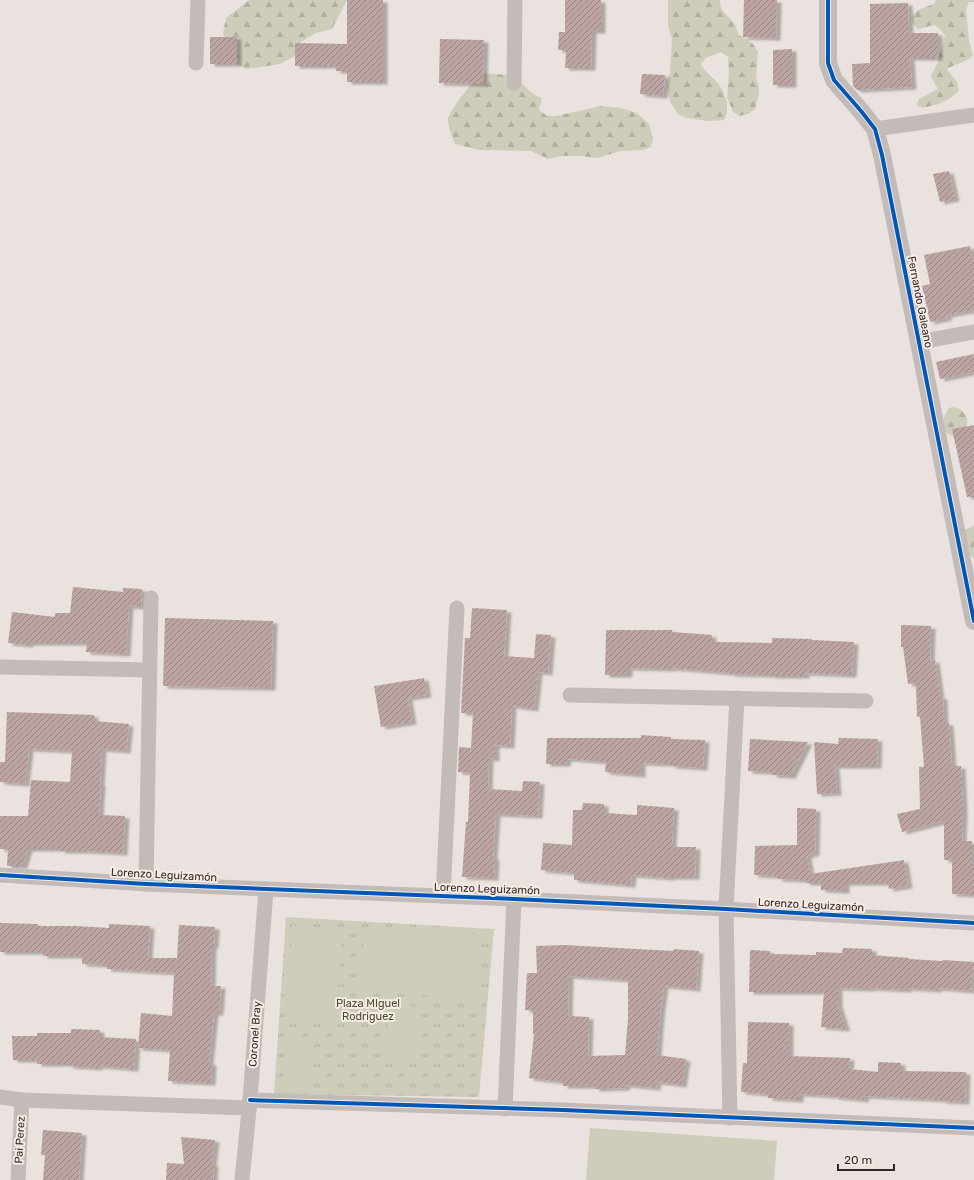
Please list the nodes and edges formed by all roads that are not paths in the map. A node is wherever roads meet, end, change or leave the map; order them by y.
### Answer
1 (198, 0) edge
2 (515, 0) edge
3 (828, 0) edge
4 (196, 63) dead end
5 (514, 83) dead end
6 (974, 115) edge
7 (875, 129) junction
8 (974, 332) edge
9 (919, 342) junction
10 (970, 580) edge
11 (151, 598) dead end
12 (457, 608) dead end
13 (974, 621) edge
14 (0, 667) edge
15 (150, 670) junction
16 (570, 695) dead end
17 (737, 698) junction
18 (866, 701) dead end
19 (0, 875) edge
20 (146, 884) junction
21 (266, 889) junction
22 (443, 896) junction
23 (514, 899) junction
24 (726, 909) junction
25 (974, 923) edge
26 (0, 1097) edge
27 (22, 1100) junction
28 (250, 1104) junction
29 (505, 1109) junction
30 (730, 1118) junction
31 (974, 1128) edge
32 (18, 1180) edge
33 (242, 1180) edge

1 - 4 street
2 - 5 street
3 - 7 street, Fernando Galeano
6 - 7 street
7 - 9 street, Fernando Galeano
8 - 9 street
9 - 10 street, Fernando Galeano
10 - 13 street, Fernando Galeano
11 - 15 street
12 - 22 street
14 - 15 street
15 - 20 street
16 - 17 street
17 - 18 street
17 - 24 street
19 - 20 street, Lorenzo Leguizamón
20 - 21 street, Lorenzo Leguizamón
21 - 22 street, Lorenzo Leguizamón
21 - 28 street, Coronel Bray
22 - 23 street, Lorenzo Leguizamón
23 - 24 street, Lorenzo Leguizamón
23 - 29 street
24 - 25 street, Lorenzo Leguizamón
24 - 30 street
26 - 27 street
27 - 28 street
27 - 32 street, Pai Perez
28 - 29 street
28 - 33 street, Coronel Bray
29 - 30 street
30 - 31 street

